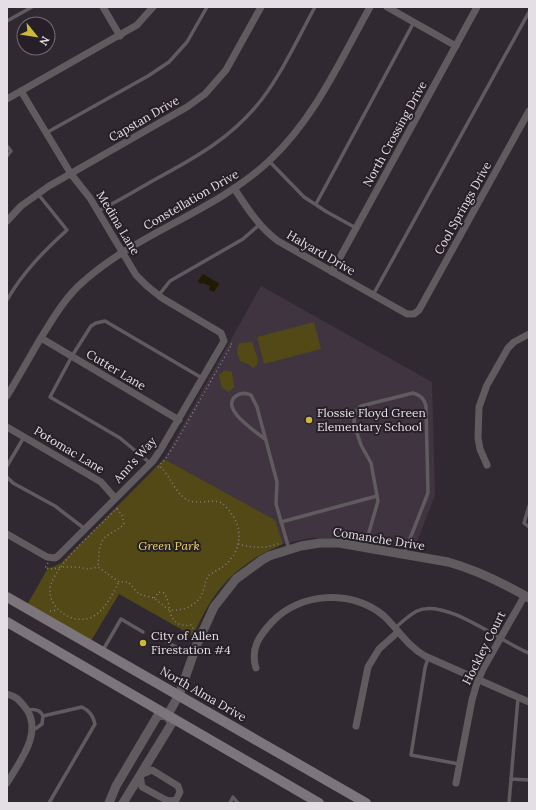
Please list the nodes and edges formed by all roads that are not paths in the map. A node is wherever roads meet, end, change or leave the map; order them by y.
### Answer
1 (32, 7) edge
2 (103, 7) edge
3 (153, 7) edge
4 (207, 7) edge
5 (261, 7) edge
6 (315, 7) edge
7 (370, 7) edge
8 (387, 7) edge
9 (477, 7) edge
10 (529, 12) edge
11 (7, 21) edge
12 (414, 22) junction
13 (120, 36) junction
14 (456, 46) junction
15 (21, 91) junction
16 (7, 99) edge
17 (529, 111) edge
18 (46, 133) junction
19 (7, 146) edge
20 (7, 156) edge
21 (270, 161) junction
22 (71, 174) junction
23 (234, 188) junction
24 (38, 194) junction
25 (316, 204) junction
26 (98, 211) junction
27 (7, 221) edge
28 (259, 225) junction
29 (356, 228) junction
30 (122, 252) junction
31 (332, 272) junction
32 (373, 295) junction
33 (158, 296) junction
34 (7, 300) edge
35 (414, 314) joint
36 (529, 334) edge
37 (41, 338) junction
38 (224, 338) joint
39 (72, 356) junction
40 (202, 378) junction
41 (7, 396) edge
42 (179, 420) junction
43 (7, 427) edge
44 (24, 437) junction
45 (266, 440) junction
46 (150, 463) junction
47 (487, 465) dead end
48 (7, 466) edge
49 (7, 477) edge
50 (377, 496) junction
51 (115, 498) junction
52 (529, 506) edge
53 (281, 522) junction
54 (529, 527) edge
55 (85, 529) junction
56 (7, 534) edge
57 (365, 547) junction
58 (289, 549) junction
59 (404, 554) junction
60 (7, 596) edge
61 (527, 596) edge
62 (7, 622) edge
63 (396, 630) junction
64 (143, 632) dead end
65 (500, 638) junction
66 (167, 642) dead end
67 (102, 651) junction
68 (529, 653) edge
69 (193, 657) junction
70 (428, 658) junction
71 (256, 668) dead end
72 (478, 680) junction
73 (7, 694) edge
74 (179, 695) junction
75 (518, 698) junction
76 (529, 702) edge
77 (28, 710) junction
78 (43, 716) junction
79 (167, 716) junction
80 (356, 726) dead end
81 (32, 730) junction
82 (459, 764) junction
83 (127, 767) junction
84 (140, 775) junction
85 (511, 778) junction
86 (529, 780) edge
87 (7, 783) edge
88 (456, 783) dead end
89 (49, 803) edge
90 (109, 803) edge
91 (123, 803) edge
92 (230, 803) edge
93 (238, 803) edge
94 (319, 803) edge
95 (366, 803) edge
96 (509, 803) edge

1 - 11 lane
2 - 13 street
3 - 13 street
4 - 18 lane
5 - 22 street, Capstan Drive
6 - 26 lane
7 - 21 street, Constellation Drive
8 - 12 street
9 - 14 street, North Crossing Drive
10 - 32 lane
12 - 14 street
12 - 25 lane
13 - 15 street
14 - 29 street, North Crossing Drive
15 - 16 street
15 - 18 street, Medina Lane
17 - 35 street, Cool Springs Drive
18 - 22 street, Medina Lane
19 - 20 lane
21 - 23 street, Constellation Drive
21 - 25 lane
22 - 24 street, Capstan Drive
22 - 26 street, Medina Lane
23 - 28 street, Halyard Drive
23 - 30 street, Constellation Drive
24 - 27 street, Capstan Drive
24 - 34 lane
25 - 29 lane
26 - 30 street, Medina Lane
28 - 31 street, Halyard Drive
28 - 33 lane
29 - 31 street, North Crossing Drive
30 - 33 street, Medina Lane
30 - 37 street, Constellation Drive
31 - 32 street, Halyard Drive
32 - 35 street, Halyard Drive
33 - 38 street, Medina Lane
36 - 47 street
37 - 39 street, Cutter Lane
37 - 41 street, Constellation Drive
38 - 40 street, Ann's Way
39 - 40 lane
39 - 42 street, Cutter Lane
39 - 46 lane
40 - 42 street, Ann's Way
42 - 46 street, Ann's Way
43 - 44 street, Potomac Lane
44 - 48 lane
44 - 51 street, Potomac Lane
45 - 45 lane
45 - 53 lane
46 - 51 street, Ann's Way
49 - 55 lane
50 - 53 lane
50 - 57 lane
50 - 59 lane
51 - 55 street, Ann's Way
52 - 54 lane
53 - 58 lane
55 - 56 street, Ann's Way
57 - 58 street, Comanche Drive
57 - 59 street, Comanche Drive
58 - 69 street, Comanche Drive
59 - 61 street, Comanche Drive
60 - 67 main road, North Alma Drive
61 - 65 street, Hockley Court
62 - 79 main road
63 - 65 lane
63 - 70 street
63 - 71 street
63 - 80 street
64 - 67 lane
65 - 68 lane
65 - 72 street, Hockley Court
66 - 69 lane
67 - 74 main road, North Alma Drive
69 - 74 street, Comanche Drive
70 - 72 street
70 - 82 lane
72 - 75 street
72 - 82 street, Hockley Court
73 - 77 street
74 - 79 street, Comanche Drive
74 - 95 main road, North Alma Drive
75 - 76 street
75 - 85 lane
77 - 78 lane
77 - 81 street
78 - 81 lane
78 - 89 lane
79 - 83 street, Comanche Drive
79 - 84 street, Comanche Drive
79 - 94 main road
81 - 87 street
82 - 88 street, Hockley Court
83 - 84 street
83 - 90 street, Comanche Drive
84 - 84 street
84 - 91 street, Comanche Drive
85 - 86 lane
85 - 96 lane
92 - 93 lane

